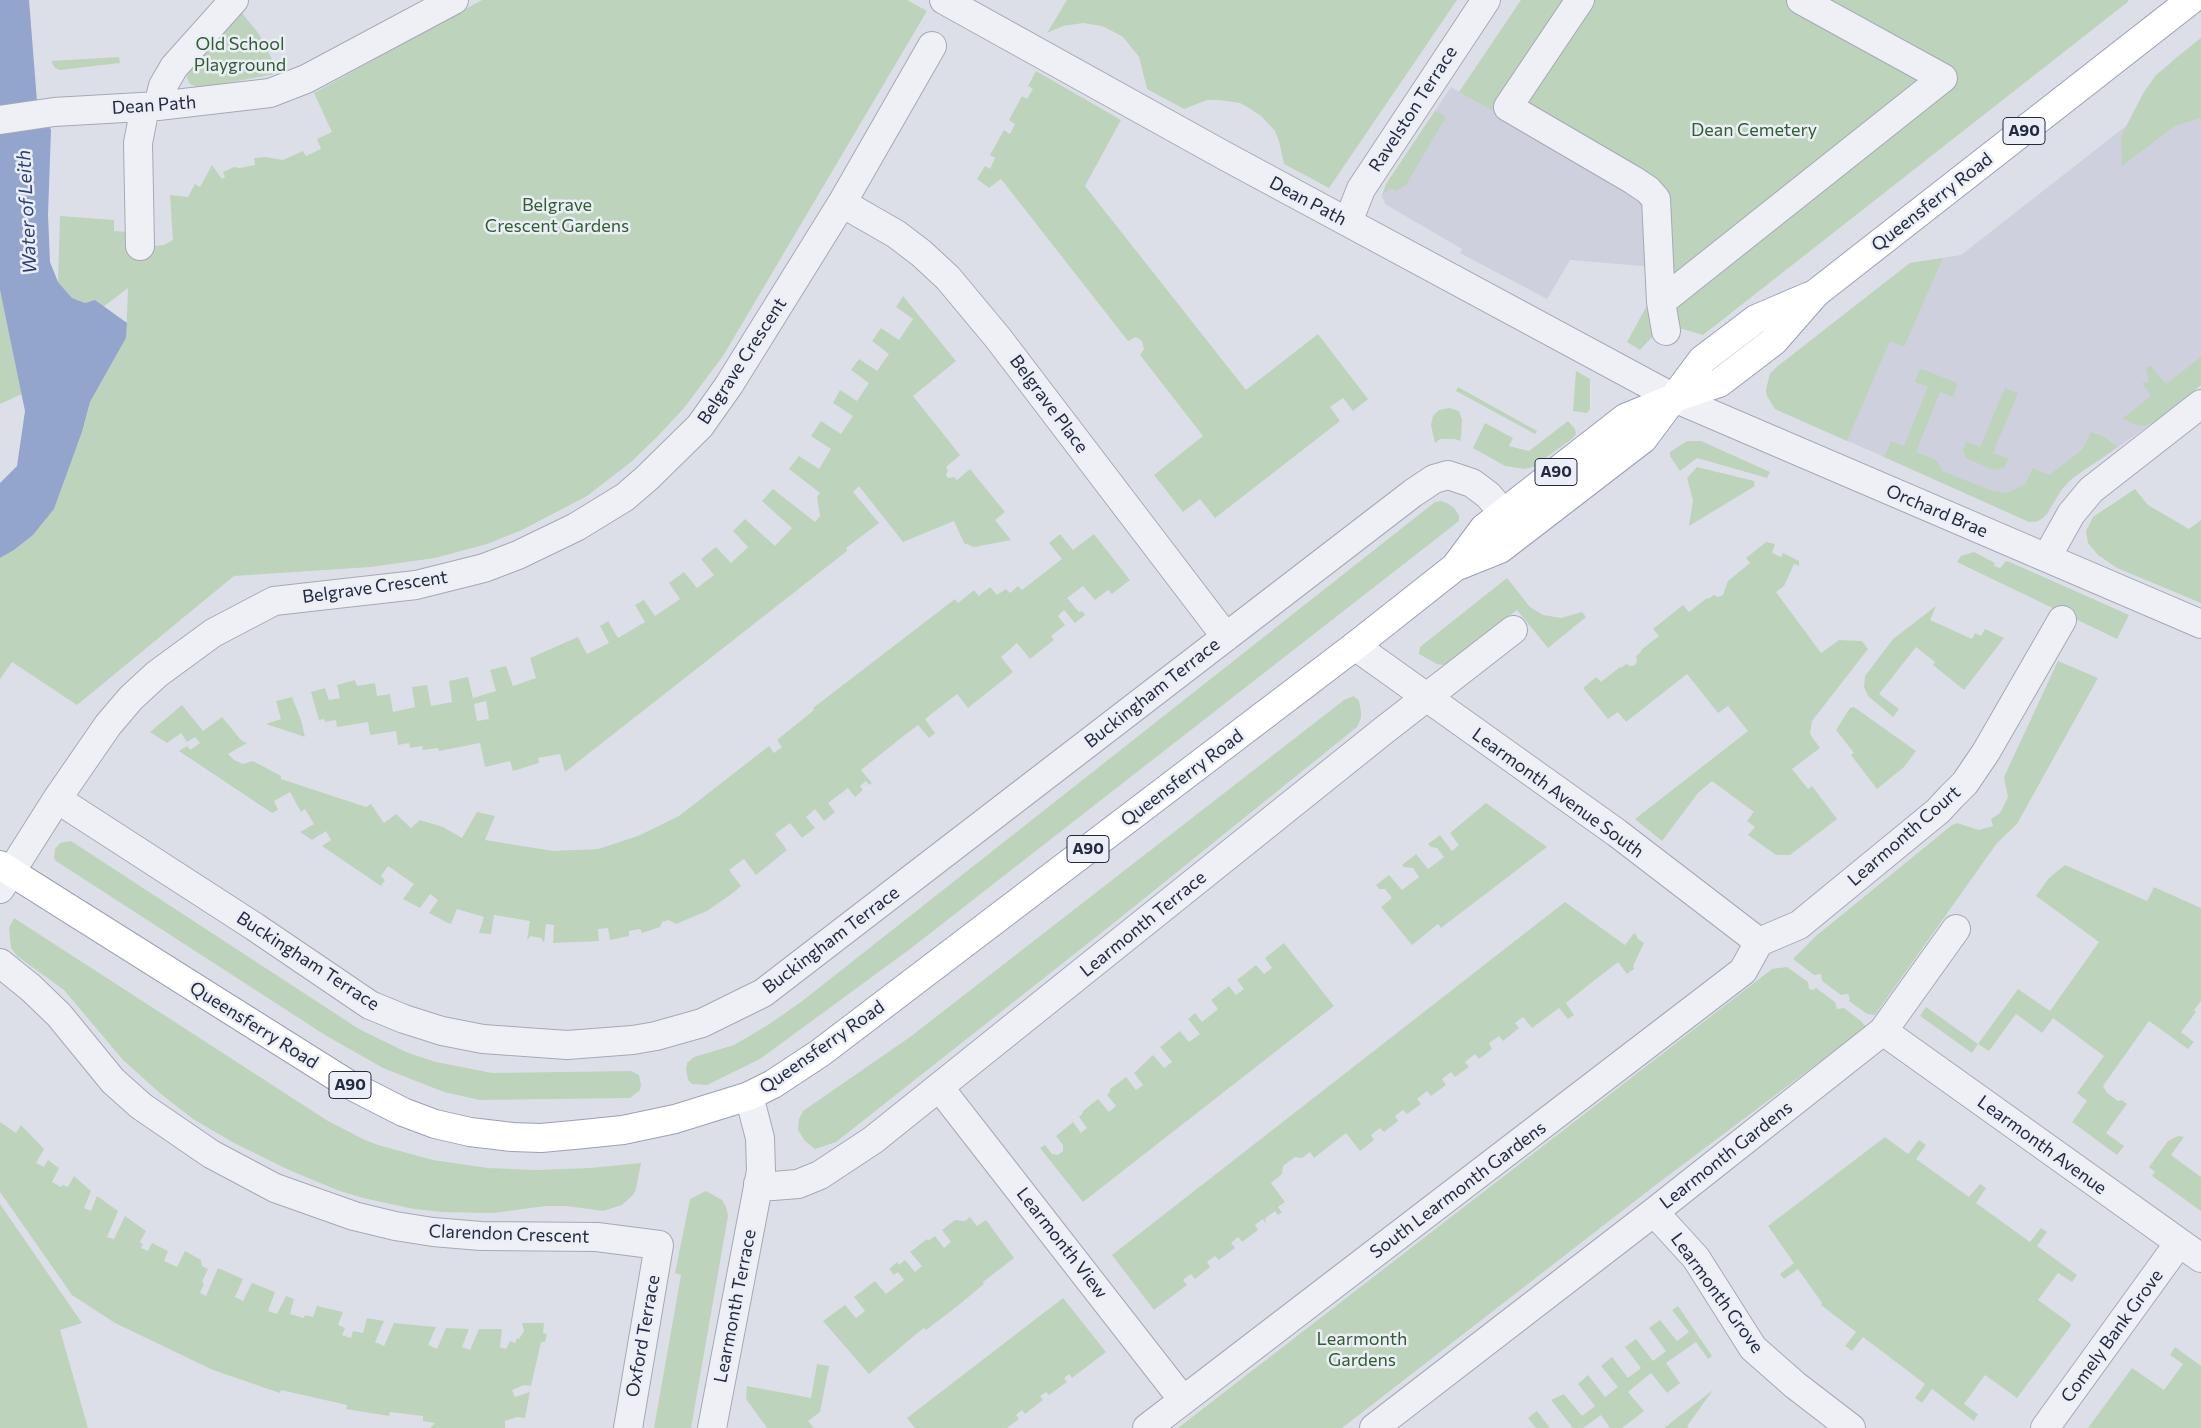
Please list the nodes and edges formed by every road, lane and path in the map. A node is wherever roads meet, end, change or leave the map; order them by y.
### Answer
1 (234, 0) edge
2 (944, 0) edge
3 (1486, 0) edge
4 (1580, 0) edge
5 (1801, 0) edge
6 (2191, 0) edge
7 (443, 6) edge
8 (932, 46) dead end
9 (151, 106) junction
10 (0, 120) edge
11 (842, 204) junction
12 (1348, 222) junction
13 (140, 246) dead end
14 (1661, 302) junction
15 (1666, 331) dead end
16 (1674, 398) junction
17 (2201, 404) edge
18 (1504, 513) junction
19 (1521, 533) junction
20 (2047, 557) junction
21 (1455, 567) junction
22 (2062, 620) dead end
23 (2201, 624) edge
24 (1513, 630) dead end
25 (1226, 637) junction
26 (1355, 646) junction
27 (1426, 698) junction
28 (57, 799) junction
29 (4, 875) edge
30 (1956, 929) dead end
31 (1759, 942) junction
32 (0, 963) edge
33 (1883, 1031) junction
34 (939, 1087) junction
35 (749, 1096) junction
36 (758, 1184) junction
37 (1654, 1212) junction
38 (2179, 1243) junction
39 (659, 1245) joint
40 (2201, 1258) edge
41 (1184, 1400) junction
42 (628, 1428) edge
43 (712, 1428) edge
44 (1147, 1428) edge
45 (1374, 1428) edge
46 (1851, 1428) edge
47 (2045, 1428) edge

1 - 9 street
2 - 12 street, Dean Path
3 - 12 street, Ravelston Terrace
4 - 14 street
5 - 14 street
6 - 16 main road, Queensferry Road / A90
7 - 9 street, Dean Path
8 - 11 street, Belgrave Crescent
9 - 10 street, Dean Path
9 - 13 street
11 - 25 street, Belgrave Place
11 - 28 street, Belgrave Crescent
12 - 16 street, Dean Path
14 - 15 street
16 - 18 main road, Queensferry Road / A90
16 - 19 main road, Queensferry Road / A90
16 - 20 street, Orchard Brae
17 - 20 street
18 - 19 street, Buckingham Terrace
18 - 21 main road, Queensferry Road / A90
18 - 25 street, Buckingham Terrace
19 - 21 main road, Queensferry Road / A90
20 - 23 street, Orchard Brae
21 - 26 main road, Queensferry Road / A90
22 - 31 street, Learmonth Court
24 - 27 street, Learmonth Terrace
25 - 28 street, Buckingham Terrace
26 - 27 street, Learmonth Avenue South
26 - 35 main road, Queensferry Road / A90
27 - 31 street, Learmonth Avenue South
27 - 34 street, Learmonth Terrace
28 - 29 street, Belgrave Crescent
29 - 35 main road, Queensferry Road / A90
30 - 33 street, Learmonth Gardens
31 - 41 street, South Learmonth Gardens
32 - 39 street, Clarendon Crescent
33 - 37 street, Learmonth Gardens
33 - 38 street, Learmonth Avenue
34 - 36 street, Learmonth Terrace
34 - 41 street, Learmonth View
35 - 36 street, Learmonth Terrace
36 - 43 street, Learmonth Terrace
37 - 45 street, Learmonth Gardens
37 - 46 street, Learmonth Grove
38 - 40 street, Learmonth Avenue
38 - 47 street, Comely Bank Grove
39 - 42 street, Oxford Terrace
41 - 44 street, South Learmonth Gardens

